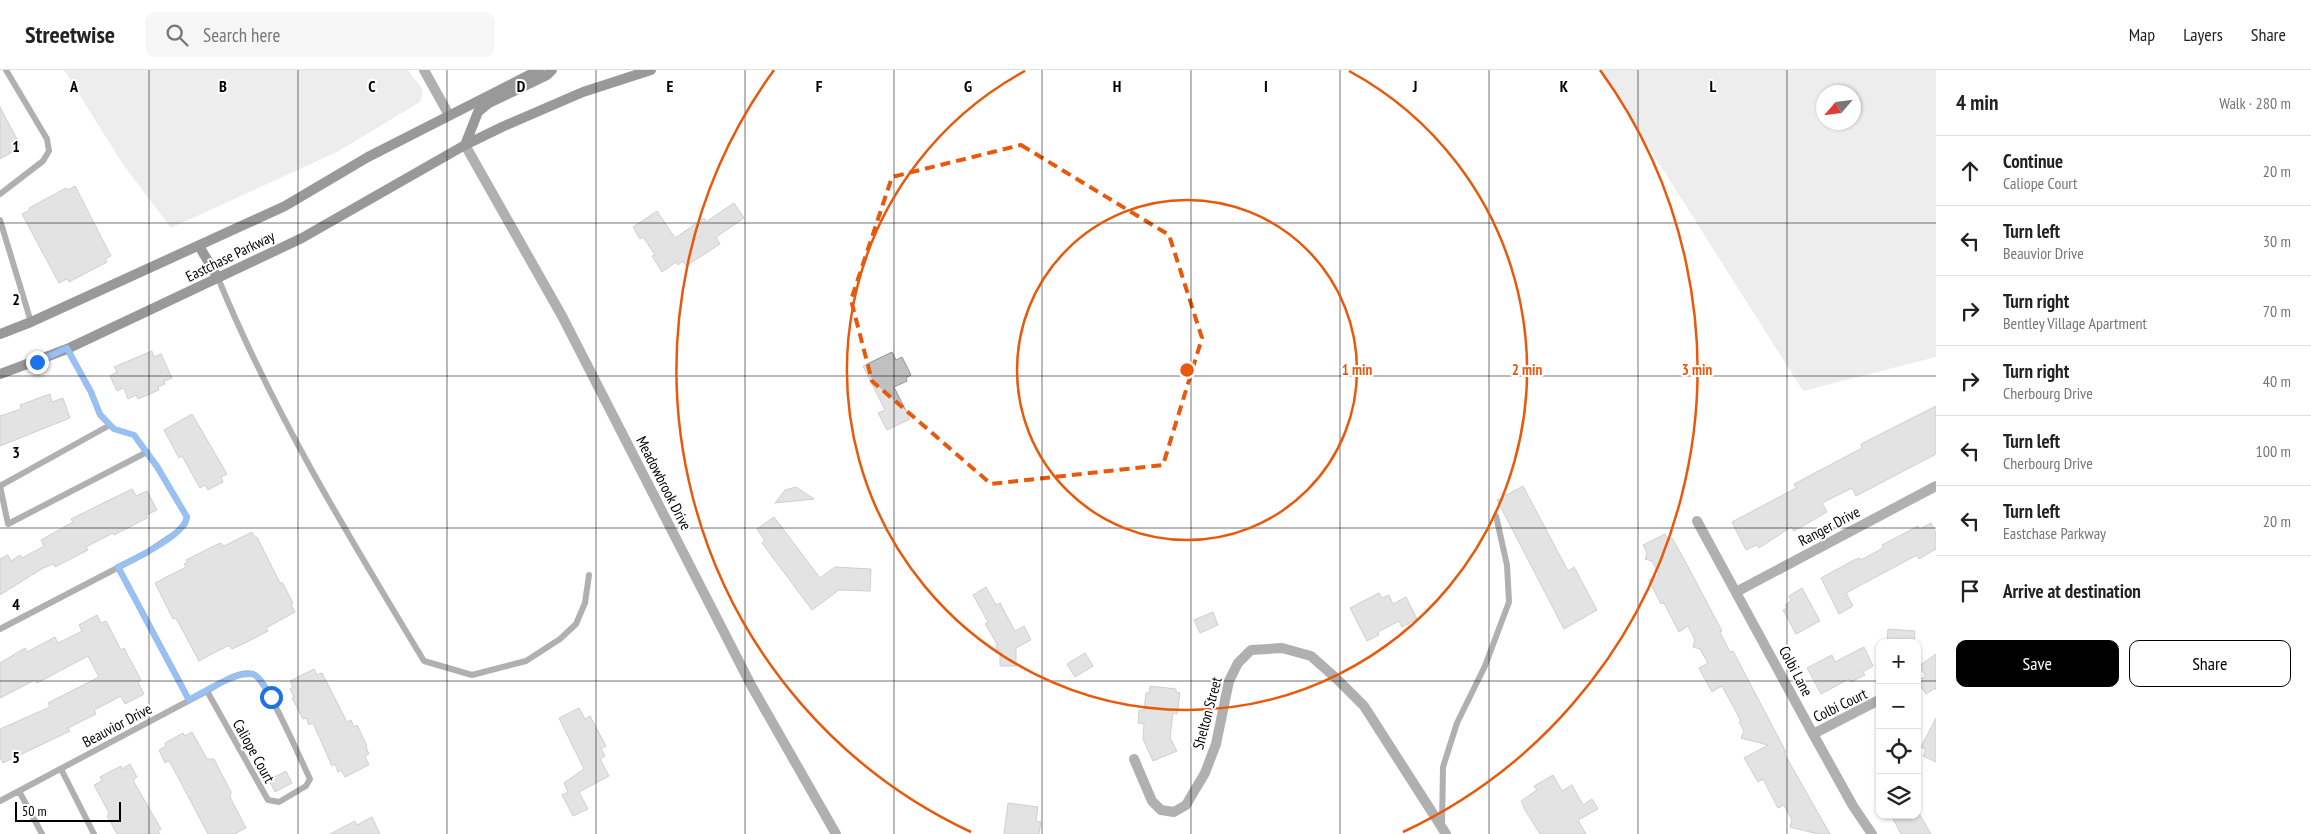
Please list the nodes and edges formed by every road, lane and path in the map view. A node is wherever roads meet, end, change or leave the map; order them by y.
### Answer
1 (6, 70) edge
2 (424, 70) edge
3 (539, 70) edge
4 (552, 70) edge
5 (651, 70) edge
6 (449, 115) junction
7 (465, 145) junction
8 (0, 194) edge
9 (0, 220) edge
10 (2, 241) edge
11 (199, 246) junction
12 (218, 278) junction
13 (31, 322) junction
14 (0, 334) edge
15 (67, 348) junction
16 (0, 374) edge
17 (110, 425) junction
18 (147, 452) junction
19 (1936, 486) edge
20 (1496, 516) dead end
21 (1697, 521) dead end
22 (118, 567) junction
23 (589, 575) dead end
24 (1736, 592) junction
25 (0, 629) edge
26 (247, 674) joint
27 (206, 691) junction
28 (189, 700) junction
29 (1876, 702) edge
30 (1813, 734) junction
31 (1134, 759) dead end
32 (61, 769) junction
33 (19, 791) junction
34 (0, 801) edge
35 (1444, 830) edge
36 (42, 834) edge
37 (94, 834) edge
38 (836, 834) edge
39 (1872, 834) edge

1 - 8 lane
2 - 6 street
3 - 6 main road, Eastchase Parkway
4 - 7 main road
5 - 7 main road, Eastchase Parkway
6 - 11 main road, Eastchase Parkway
7 - 12 main road, Eastchase Parkway
7 - 38 street, Meadowbrook Drive
9 - 10 lane
10 - 13 lane
11 - 12 main road
11 - 13 main road, Eastchase Parkway
12 - 15 main road, Eastchase Parkway
12 - 23 lane
13 - 14 main road, Eastchase Parkway
15 - 16 main road, Eastchase Parkway
15 - 17 lane
17 - 18 lane
17 - 18 lane
18 - 22 lane
19 - 24 street, Ranger Drive
20 - 35 lane
21 - 24 street, Colbi Lane
22 - 25 lane
22 - 28 lane
24 - 30 street, Colbi Lane
26 - 27 lane, Beauvior Drive
26 - 27 lane, Caliope Court
27 - 28 lane, Beauvior Drive
28 - 32 lane, Beauvior Drive
29 - 30 street, Colbi Court
30 - 39 street, Colbi Lane
31 - 35 street, Shelton Street
32 - 33 lane, Beauvior Drive
32 - 37 lane
33 - 34 lane, Beauvior Drive
33 - 36 lane

